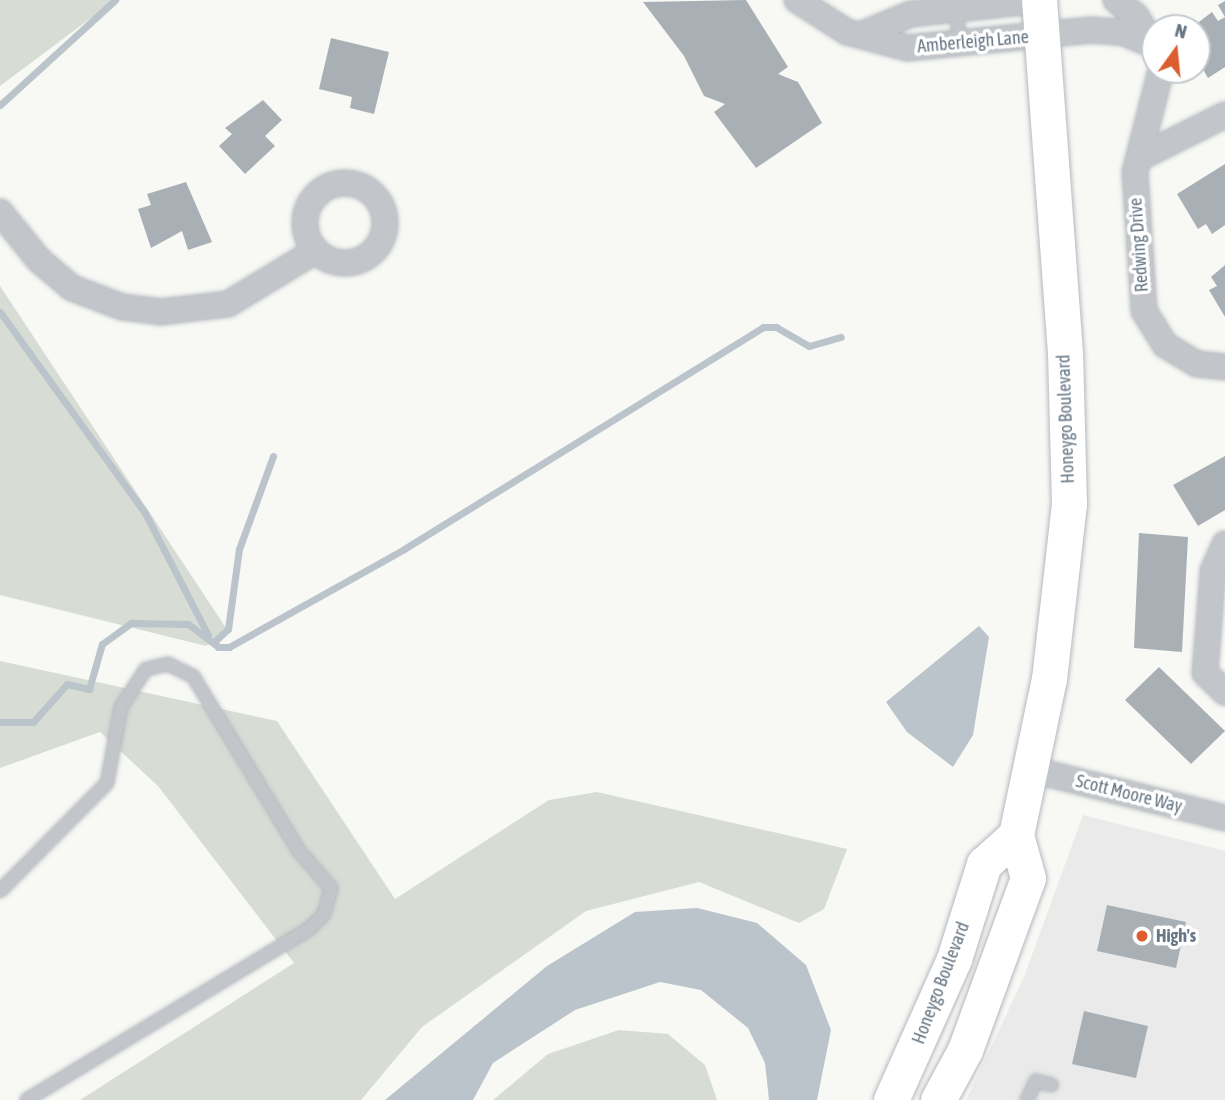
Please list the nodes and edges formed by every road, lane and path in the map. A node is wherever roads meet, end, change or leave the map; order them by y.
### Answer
1 (797, 0) edge
2 (1040, 0) edge
3 (1115, 0) edge
4 (956, 10) junction
5 (1141, 24) edge
6 (865, 33) junction
7 (1042, 35) junction
8 (1141, 41) edge
9 (960, 44) junction
10 (1158, 84) edge
11 (1225, 116) edge
12 (1139, 158) junction
13 (0, 212) edge
14 (315, 251) dead end
15 (1225, 368) edge
16 (1225, 544) edge
17 (1225, 692) edge
18 (1033, 770) junction
19 (1225, 818) edge
20 (1016, 835) junction
21 (0, 891) edge
22 (1052, 1085) dead end
23 (27, 1100) edge
24 (891, 1100) edge
25 (937, 1100) edge
26 (1027, 1100) edge

1 - 6 street, Amberleigh Lane
2 - 4 street, Amberleigh Lane
2 - 7 main road, Honeygo Boulevard
3 - 5 street
4 - 6 street, Amberleigh Lane
4 - 9 lane
6 - 9 street, Amberleigh Lane
7 - 8 street
7 - 9 street, Amberleigh Lane
7 - 18 main road, Honeygo Boulevard
10 - 12 street, Redwing Drive
11 - 12 street
12 - 15 street, Redwing Drive
13 - 14 street
16 - 17 street
18 - 19 street, Scott Moore Way
18 - 20 main road, Honeygo Boulevard
20 - 24 main road, Honeygo Boulevard
20 - 25 main road
21 - 23 lane
22 - 26 lane

